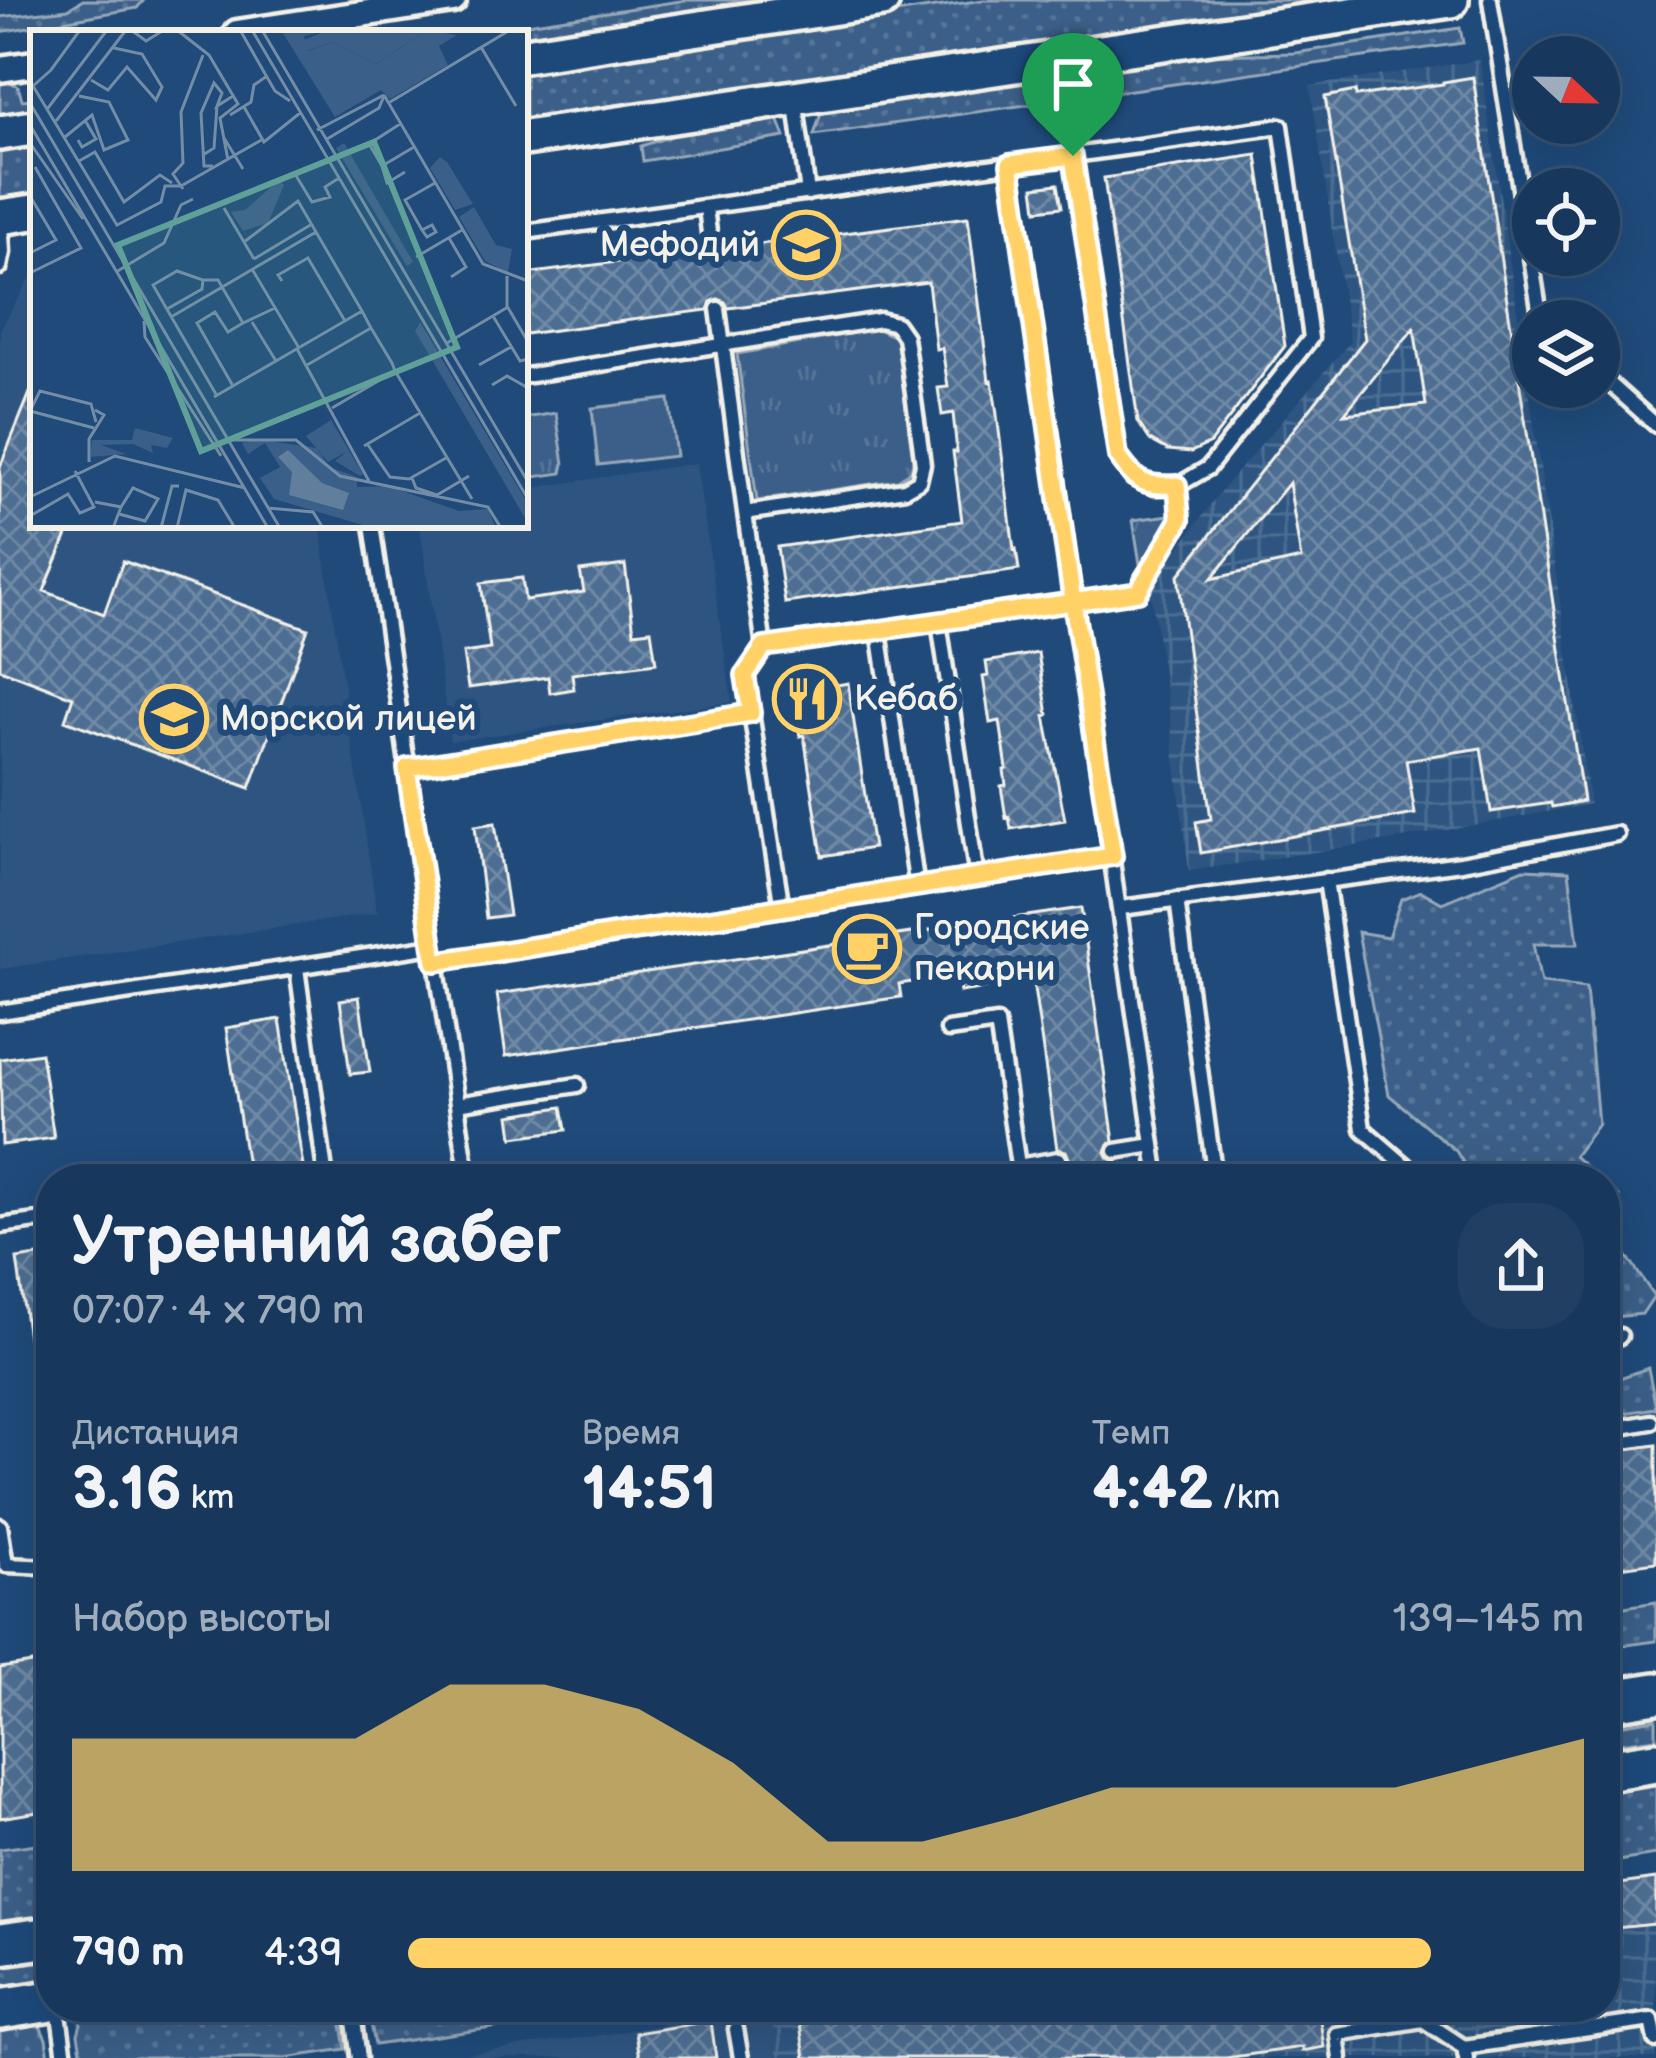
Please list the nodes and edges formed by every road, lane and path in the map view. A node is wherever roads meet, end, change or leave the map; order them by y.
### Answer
1 (453, 0) edge
2 (882, 0) edge
3 (1451, 0) edge
4 (1490, 0) edge
5 (257, 30) edge
6 (528, 55) edge
7 (30, 64) edge
8 (0, 69) edge
9 (794, 97) junction
10 (30, 128) edge
11 (0, 133) edge
12 (528, 138) edge
13 (1073, 156) junction
14 (1010, 164) junction
15 (808, 193) junction
16 (706, 207) junction
17 (30, 212) edge
18 (0, 217) edge
19 (528, 232) edge
20 (711, 250) dead end
21 (0, 268) edge
22 (1538, 300) edge
23 (718, 309) dead end
24 (723, 345) junction
25 (528, 376) edge
26 (1620, 393) edge
27 (1656, 425) edge
28 (1177, 485) junction
29 (745, 513) junction
30 (372, 528) edge
31 (1073, 602) junction
32 (939, 622) junction
33 (879, 631) junction
34 (764, 647) junction
35 (751, 713) junction
36 (407, 768) junction
37 (1616, 834) dead end
38 (1113, 856) junction
39 (976, 878) junction
40 (1325, 880) junction
41 (917, 887) junction
42 (1177, 900) junction
43 (782, 908) junction
44 (1121, 908) junction
45 (433, 946) junction
46 (435, 962) junction
47 (297, 968) junction
48 (0, 1012) edge
49 (947, 1030) dead end
50 (577, 1085) dead end
51 (457, 1104) junction
52 (1153, 1145) junction
53 (1115, 1151) dead end
54 (1059, 1159) dead end
55 (324, 1164) edge
56 (466, 1164) edge
57 (1018, 1164) edge
58 (1044, 1164) edge
59 (1156, 1164) edge
60 (1213, 1164) edge
61 (1404, 1164) edge
62 (36, 1222) edge
63 (0, 1226) edge
64 (1651, 1422) dead end
65 (1620, 1427) edge
66 (0, 1526) edge
67 (3, 1566) edge
68 (36, 1567) edge
69 (1656, 1693) edge
70 (1620, 1699) edge
71 (1656, 1762) edge
72 (1620, 1768) edge
73 (36, 1939) edge
74 (0, 1944) edge
75 (36, 2005) edge
76 (0, 2008) edge
77 (58, 2022) edge
78 (354, 2022) edge
79 (1411, 2022) edge
80 (1426, 2022) edge
81 (736, 2029) dead end
82 (1656, 2040) edge
83 (1465, 2053) edge
84 (65, 2058) edge
85 (359, 2058) edge
86 (741, 2058) edge
87 (1340, 2058) edge

1 - 5 street
2 - 6 street
3 - 9 street
4 - 22 lane
7 - 8 street
9 - 12 street
9 - 15 lane
10 - 11 street
13 - 14 lane
13 - 28 lane
13 - 28 lane
14 - 15 lane
14 - 31 lane
15 - 16 lane
16 - 19 lane
16 - 20 lane
17 - 18 street
18 - 21 lane
23 - 24 lane
24 - 25 lane
24 - 29 lane
24 - 29 lane
26 - 27 lane
28 - 31 lane
29 - 34 lane
30 - 36 lane
31 - 32 lane
31 - 38 lane
32 - 33 lane
32 - 39 lane
33 - 34 lane
33 - 41 lane
34 - 35 lane
35 - 36 lane
35 - 43 lane
36 - 45 lane
37 - 40 lane
38 - 39 lane
38 - 44 lane
39 - 41 lane
40 - 42 lane
40 - 61 lane
41 - 43 lane
42 - 44 lane
42 - 60 lane
43 - 46 lane
44 - 52 lane
45 - 46 lane
45 - 47 lane
46 - 51 lane
47 - 48 lane
47 - 55 lane
49 - 57 lane
50 - 51 lane
51 - 56 lane
52 - 53 lane
52 - 59 lane
54 - 58 lane
62 - 63 lane
64 - 65 lane
66 - 67 lane
67 - 68 lane
69 - 70 main road
71 - 72 main road
73 - 74 main road
75 - 76 main road
77 - 84 lane
78 - 85 lane
79 - 87 lane
80 - 83 lane
81 - 86 lane
82 - 83 lane

